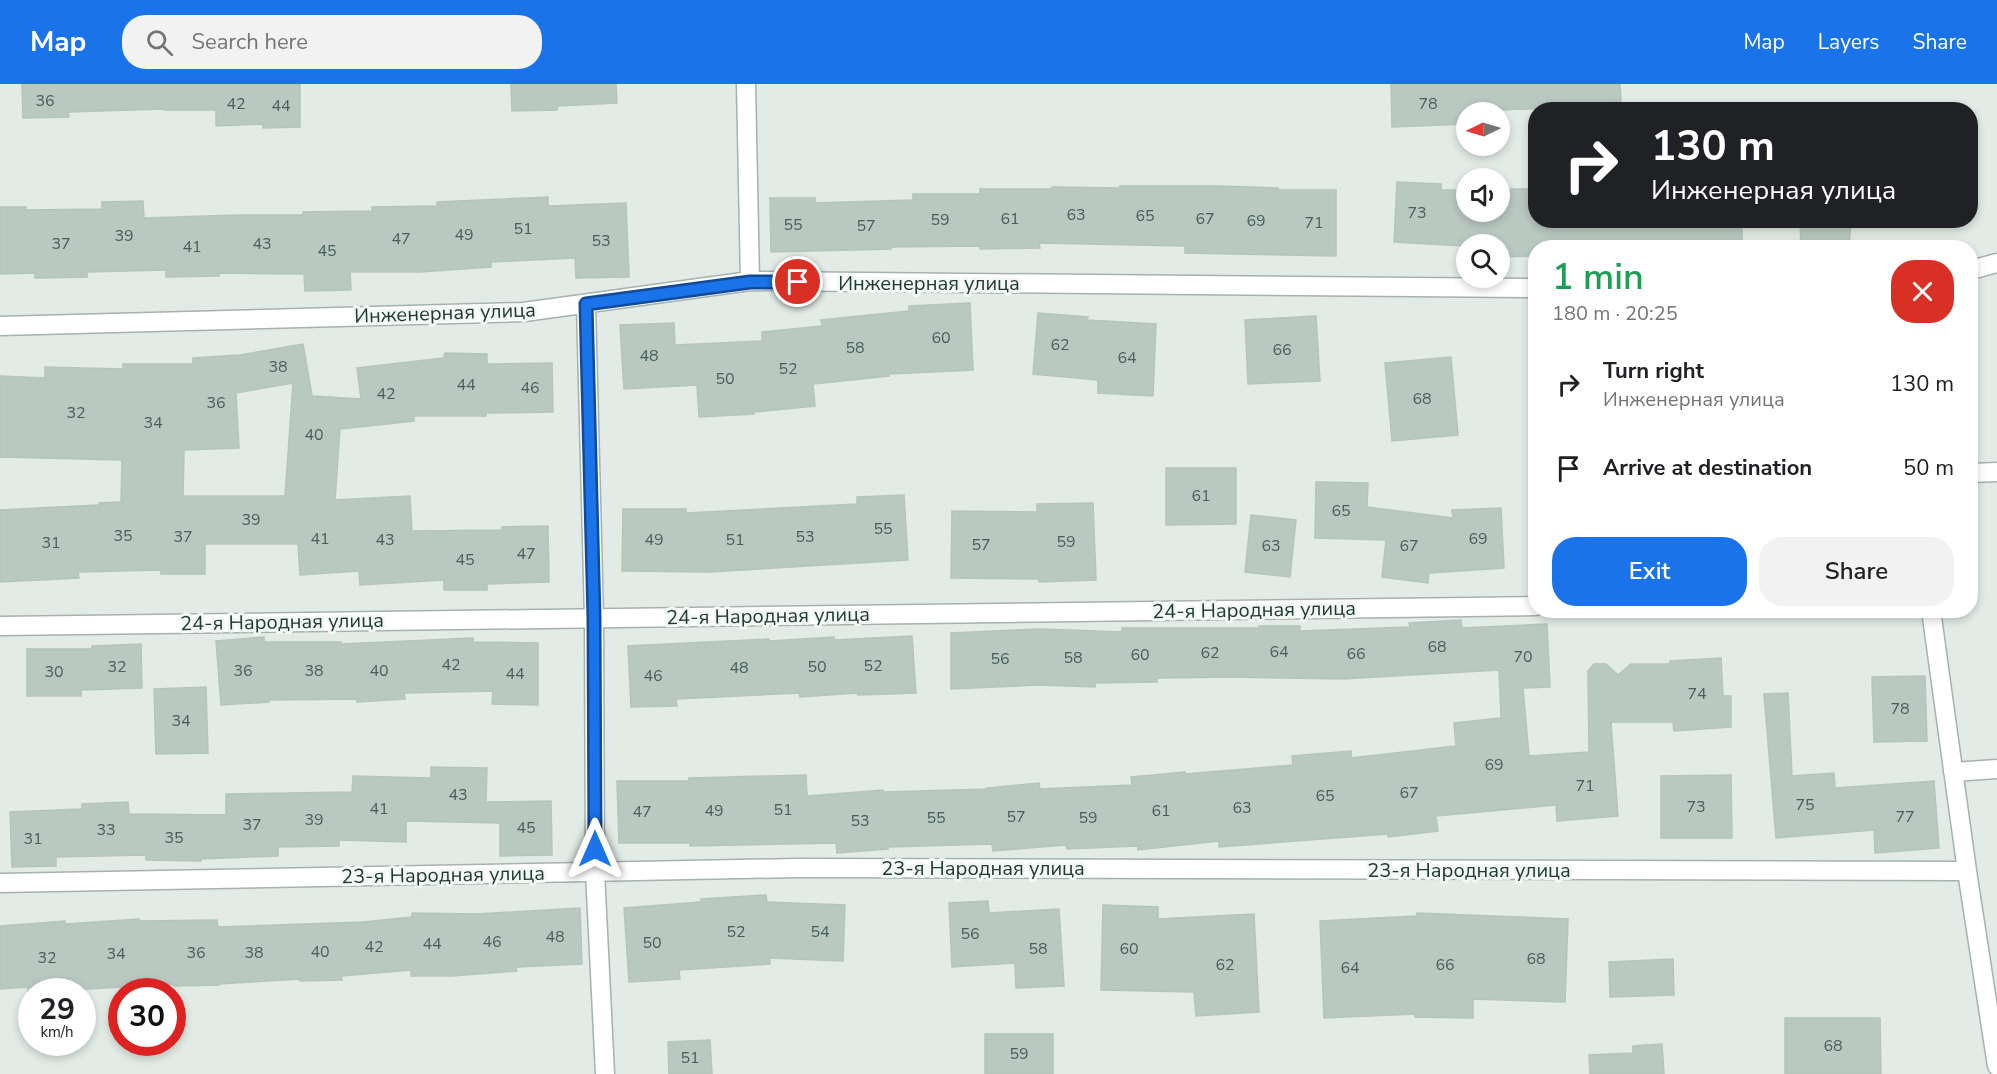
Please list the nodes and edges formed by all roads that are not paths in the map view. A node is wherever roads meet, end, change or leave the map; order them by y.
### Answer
1 (746, 84) edge
2 (1997, 263) edge
3 (1978, 268) edge
4 (750, 282) junction
5 (1528, 288) edge
6 (586, 304) junction
7 (0, 326) edge
8 (1978, 472) edge
9 (1997, 472) edge
10 (1528, 606) edge
11 (594, 618) junction
12 (1932, 618) edge
13 (0, 626) edge
14 (1997, 769) edge
15 (1953, 772) junction
16 (1967, 871) junction
17 (595, 872) junction
18 (0, 884) edge
19 (1994, 1032) edge
20 (1997, 1066) edge
21 (605, 1074) edge

1 - 4 street
2 - 3 street
4 - 5 street, Инженерная улица
4 - 6 street, Инженерная улица
6 - 7 street, Инженерная улица
6 - 11 street
8 - 9 street
10 - 11 street, 24-я Народная улица
11 - 13 street, 24-я Народная улица
11 - 17 street
12 - 15 street
14 - 15 street
15 - 16 street
16 - 17 street, 23-я Народная улица
16 - 19 street
17 - 18 street, 23-я Народная улица
17 - 21 street
19 - 20 street

